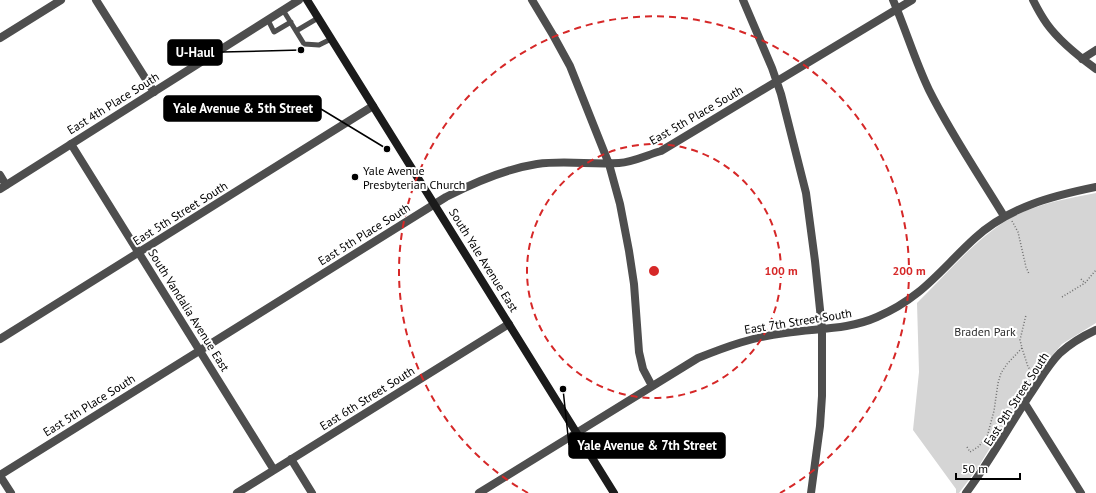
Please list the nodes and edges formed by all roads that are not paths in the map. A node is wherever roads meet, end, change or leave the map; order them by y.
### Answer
1 (61, 0) edge
2 (96, 0) edge
3 (300, 0) edge
4 (307, 0) edge
5 (532, 0) edge
6 (742, 0) edge
7 (893, 0) edge
8 (912, 0) edge
9 (1033, 0) edge
10 (897, 9) junction
11 (283, 10) junction
12 (318, 18) junction
13 (268, 20) junction
14 (291, 22) junction
15 (296, 31) junction
16 (0, 38) edge
17 (331, 39) junction
18 (1096, 50) edge
19 (1082, 59) junction
20 (1096, 69) edge
21 (777, 82) junction
22 (154, 92) junction
23 (373, 106) junction
24 (71, 144) junction
25 (609, 164) junction
26 (0, 175) edge
27 (3, 187) edge
28 (1096, 187) edge
29 (434, 204) junction
30 (1006, 215) junction
31 (139, 252) junction
32 (509, 324) junction
33 (822, 329) junction
34 (1096, 330) edge
35 (0, 339) edge
36 (200, 350) junction
37 (652, 386) junction
38 (1024, 402) junction
39 (576, 432) junction
40 (291, 459) junction
41 (274, 470) junction
42 (0, 476) edge
43 (6, 489) edge
44 (237, 493) edge
45 (312, 493) edge
46 (479, 493) edge
47 (614, 493) edge
48 (811, 493) edge
49 (966, 493) edge
50 (1081, 493) edge

1 - 16 street
2 - 22 street
3 - 11 street, East 4th Place South
4 - 12 main road, South Yale Avenue East
5 - 25 street
6 - 21 street
7 - 10 street
8 - 10 street, East 5th Place South
9 - 19 street
10 - 21 street, East 5th Place South
10 - 30 street
11 - 13 street, East 4th Place South
11 - 14 lane
12 - 15 lane
12 - 17 main road, South Yale Avenue East
13 - 14 lane
13 - 22 street, East 4th Place South
14 - 15 lane
15 - 17 lane
17 - 23 main road, South Yale Avenue East
18 - 19 street
19 - 20 street
21 - 25 street, East 5th Place South
21 - 33 street
22 - 24 street, East 4th Place South
23 - 29 main road, South Yale Avenue East
23 - 31 street, East 5th Street South
24 - 27 street, East 4th Place South
24 - 31 street, South Vandalia Avenue East
25 - 29 street, East 5th Place South
25 - 37 street
26 - 27 street
28 - 30 street, East 7th Street South
29 - 32 main road, South Yale Avenue East
29 - 36 street, East 5th Place South
30 - 33 street, East 7th Street South
31 - 35 street, East 5th Street South
31 - 36 street, South Vandalia Avenue East
32 - 39 main road, South Yale Avenue East
32 - 40 street, East 6th Street South
33 - 37 street, East 7th Street South
33 - 48 street
34 - 38 street, East 9th Street South
36 - 41 street, South Vandalia Avenue East
36 - 42 street, East 5th Place South
37 - 39 street, East 7th Street South
38 - 49 street, East 9th Street South
38 - 50 street
39 - 46 street, East 7th Street South
39 - 47 main road, South Yale Avenue East
40 - 41 street, East 6th Street South
40 - 45 street
41 - 44 street, East 6th Street South
42 - 43 street

